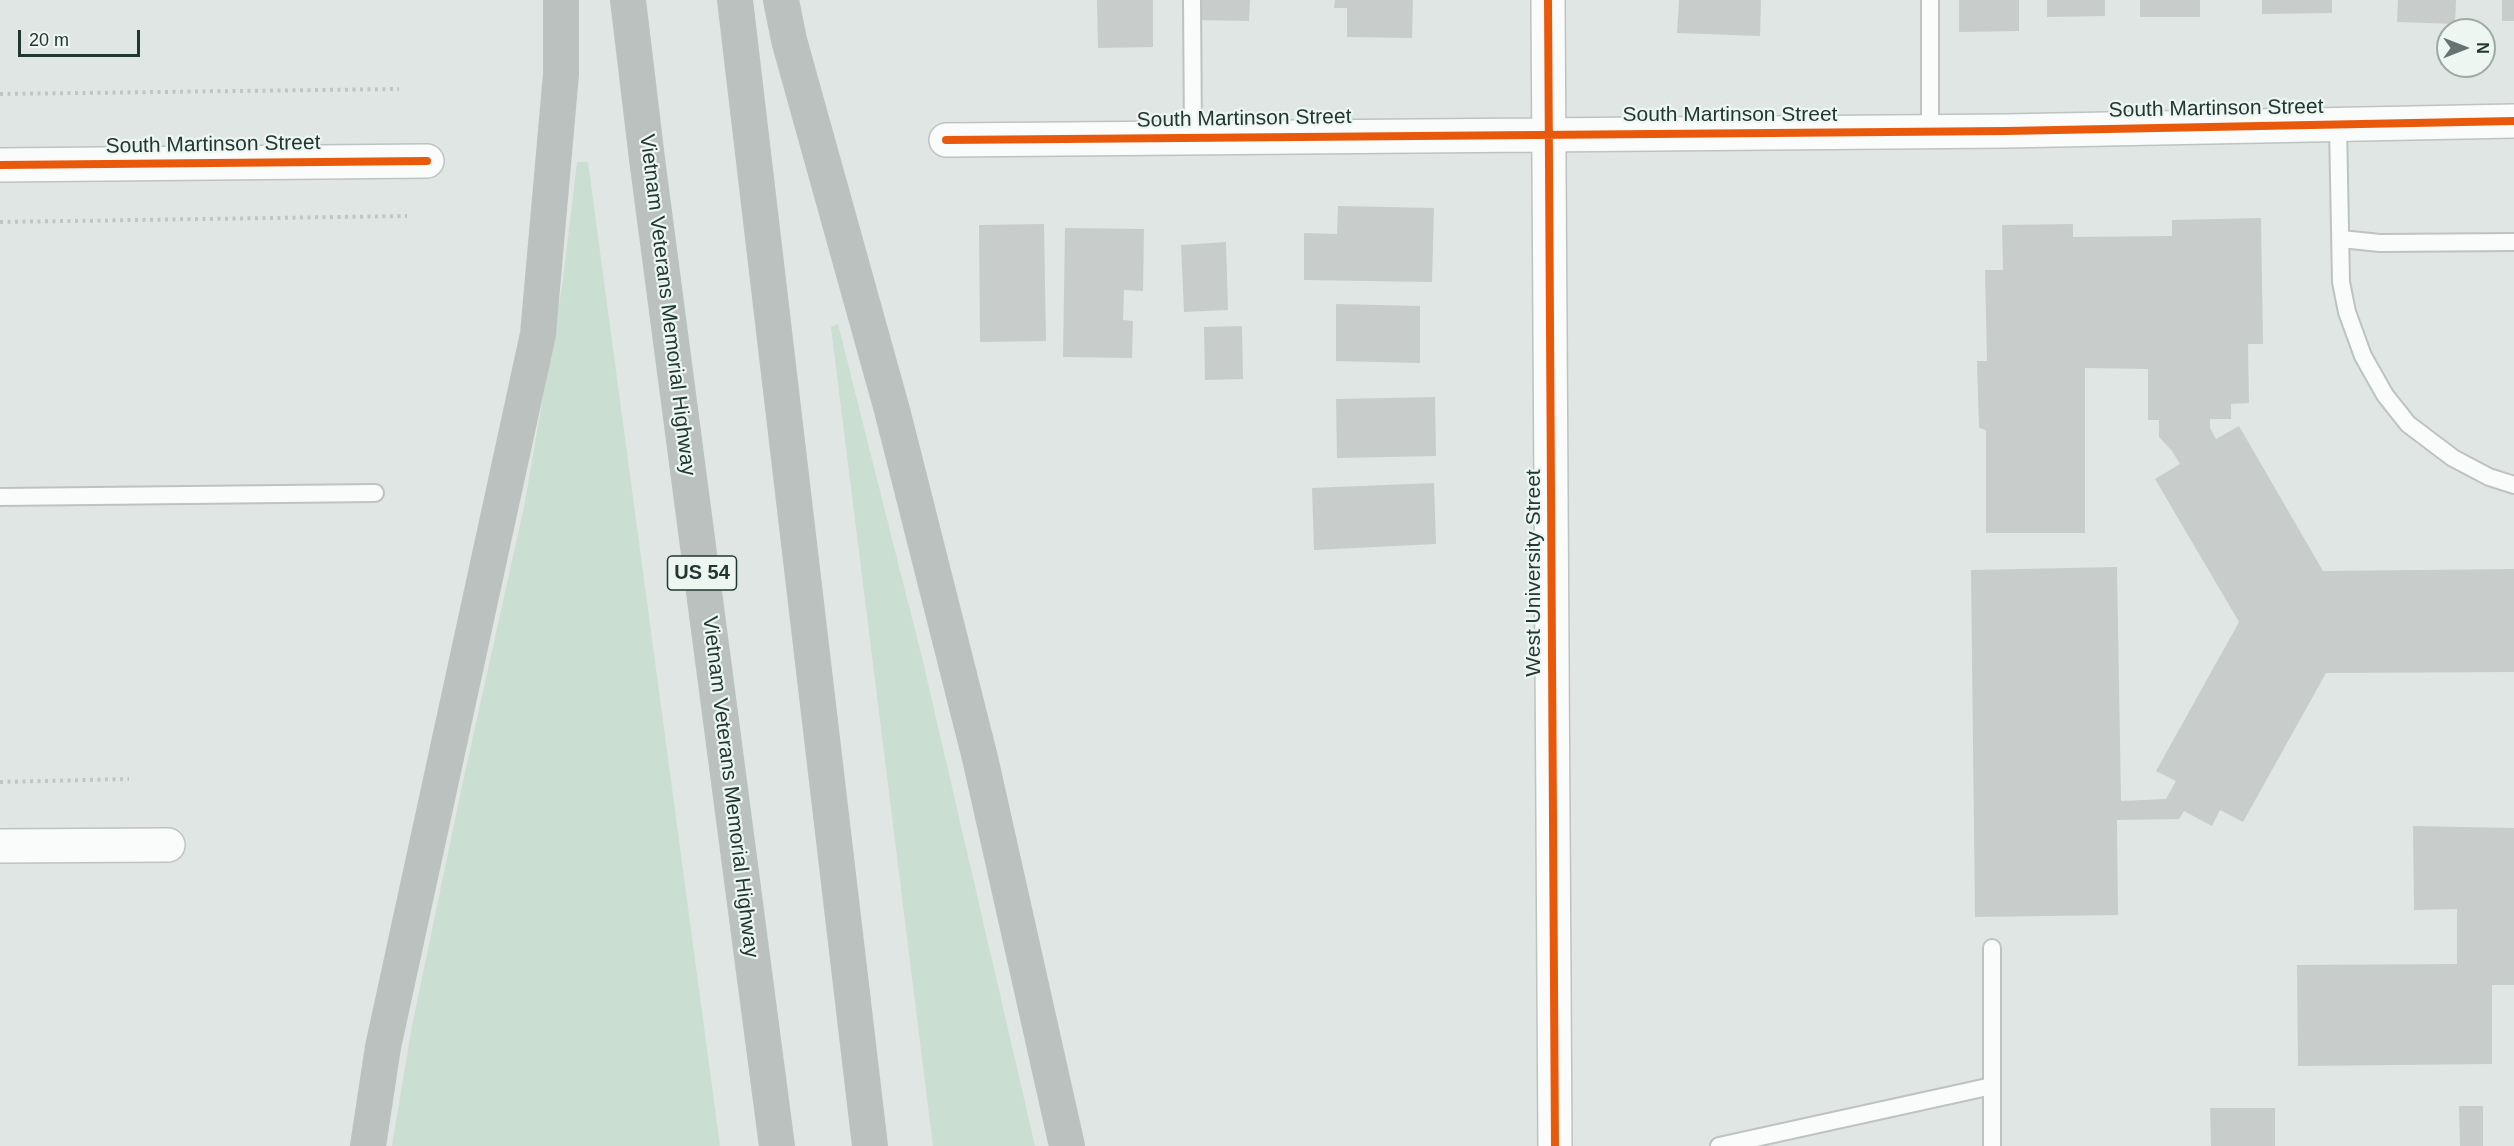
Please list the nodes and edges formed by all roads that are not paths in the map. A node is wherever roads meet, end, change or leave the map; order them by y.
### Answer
1 (561, 0) edge
2 (628, 0) edge
3 (735, 0) edge
4 (781, 0) edge
5 (1192, 0) edge
6 (1548, 0) edge
7 (1930, 0) edge
8 (2514, 121) edge
9 (2338, 125) junction
10 (1930, 132) junction
11 (1549, 134) junction
12 (1194, 137) junction
13 (946, 140) dead end
14 (427, 161) dead end
15 (0, 165) edge
16 (2341, 239) junction
17 (2514, 243) edge
18 (2514, 485) edge
19 (375, 493) dead end
20 (0, 497) edge
21 (168, 845) dead end
22 (0, 846) edge
23 (1992, 948) dead end
24 (1992, 1086) junction
25 (368, 1146) edge
26 (777, 1146) edge
27 (870, 1146) edge
28 (1067, 1146) edge
29 (1555, 1146) edge
30 (1719, 1146) edge
31 (1992, 1146) edge

1 - 25 highway
2 - 26 highway, Vietnam Veterans Memorial Highway / US 54
3 - 27 highway
4 - 28 highway
5 - 12 lane
6 - 11 street, West University Street
7 - 10 lane
8 - 9 street, South Martinson Street
9 - 10 street, South Martinson Street
9 - 16 lane
10 - 11 street, South Martinson Street
11 - 12 street, South Martinson Street
11 - 29 street, West University Street
12 - 13 street, South Martinson Street
14 - 15 street, South Martinson Street
16 - 17 lane
16 - 18 lane
19 - 20 lane
21 - 22 street
23 - 24 lane
24 - 30 lane
24 - 31 lane

